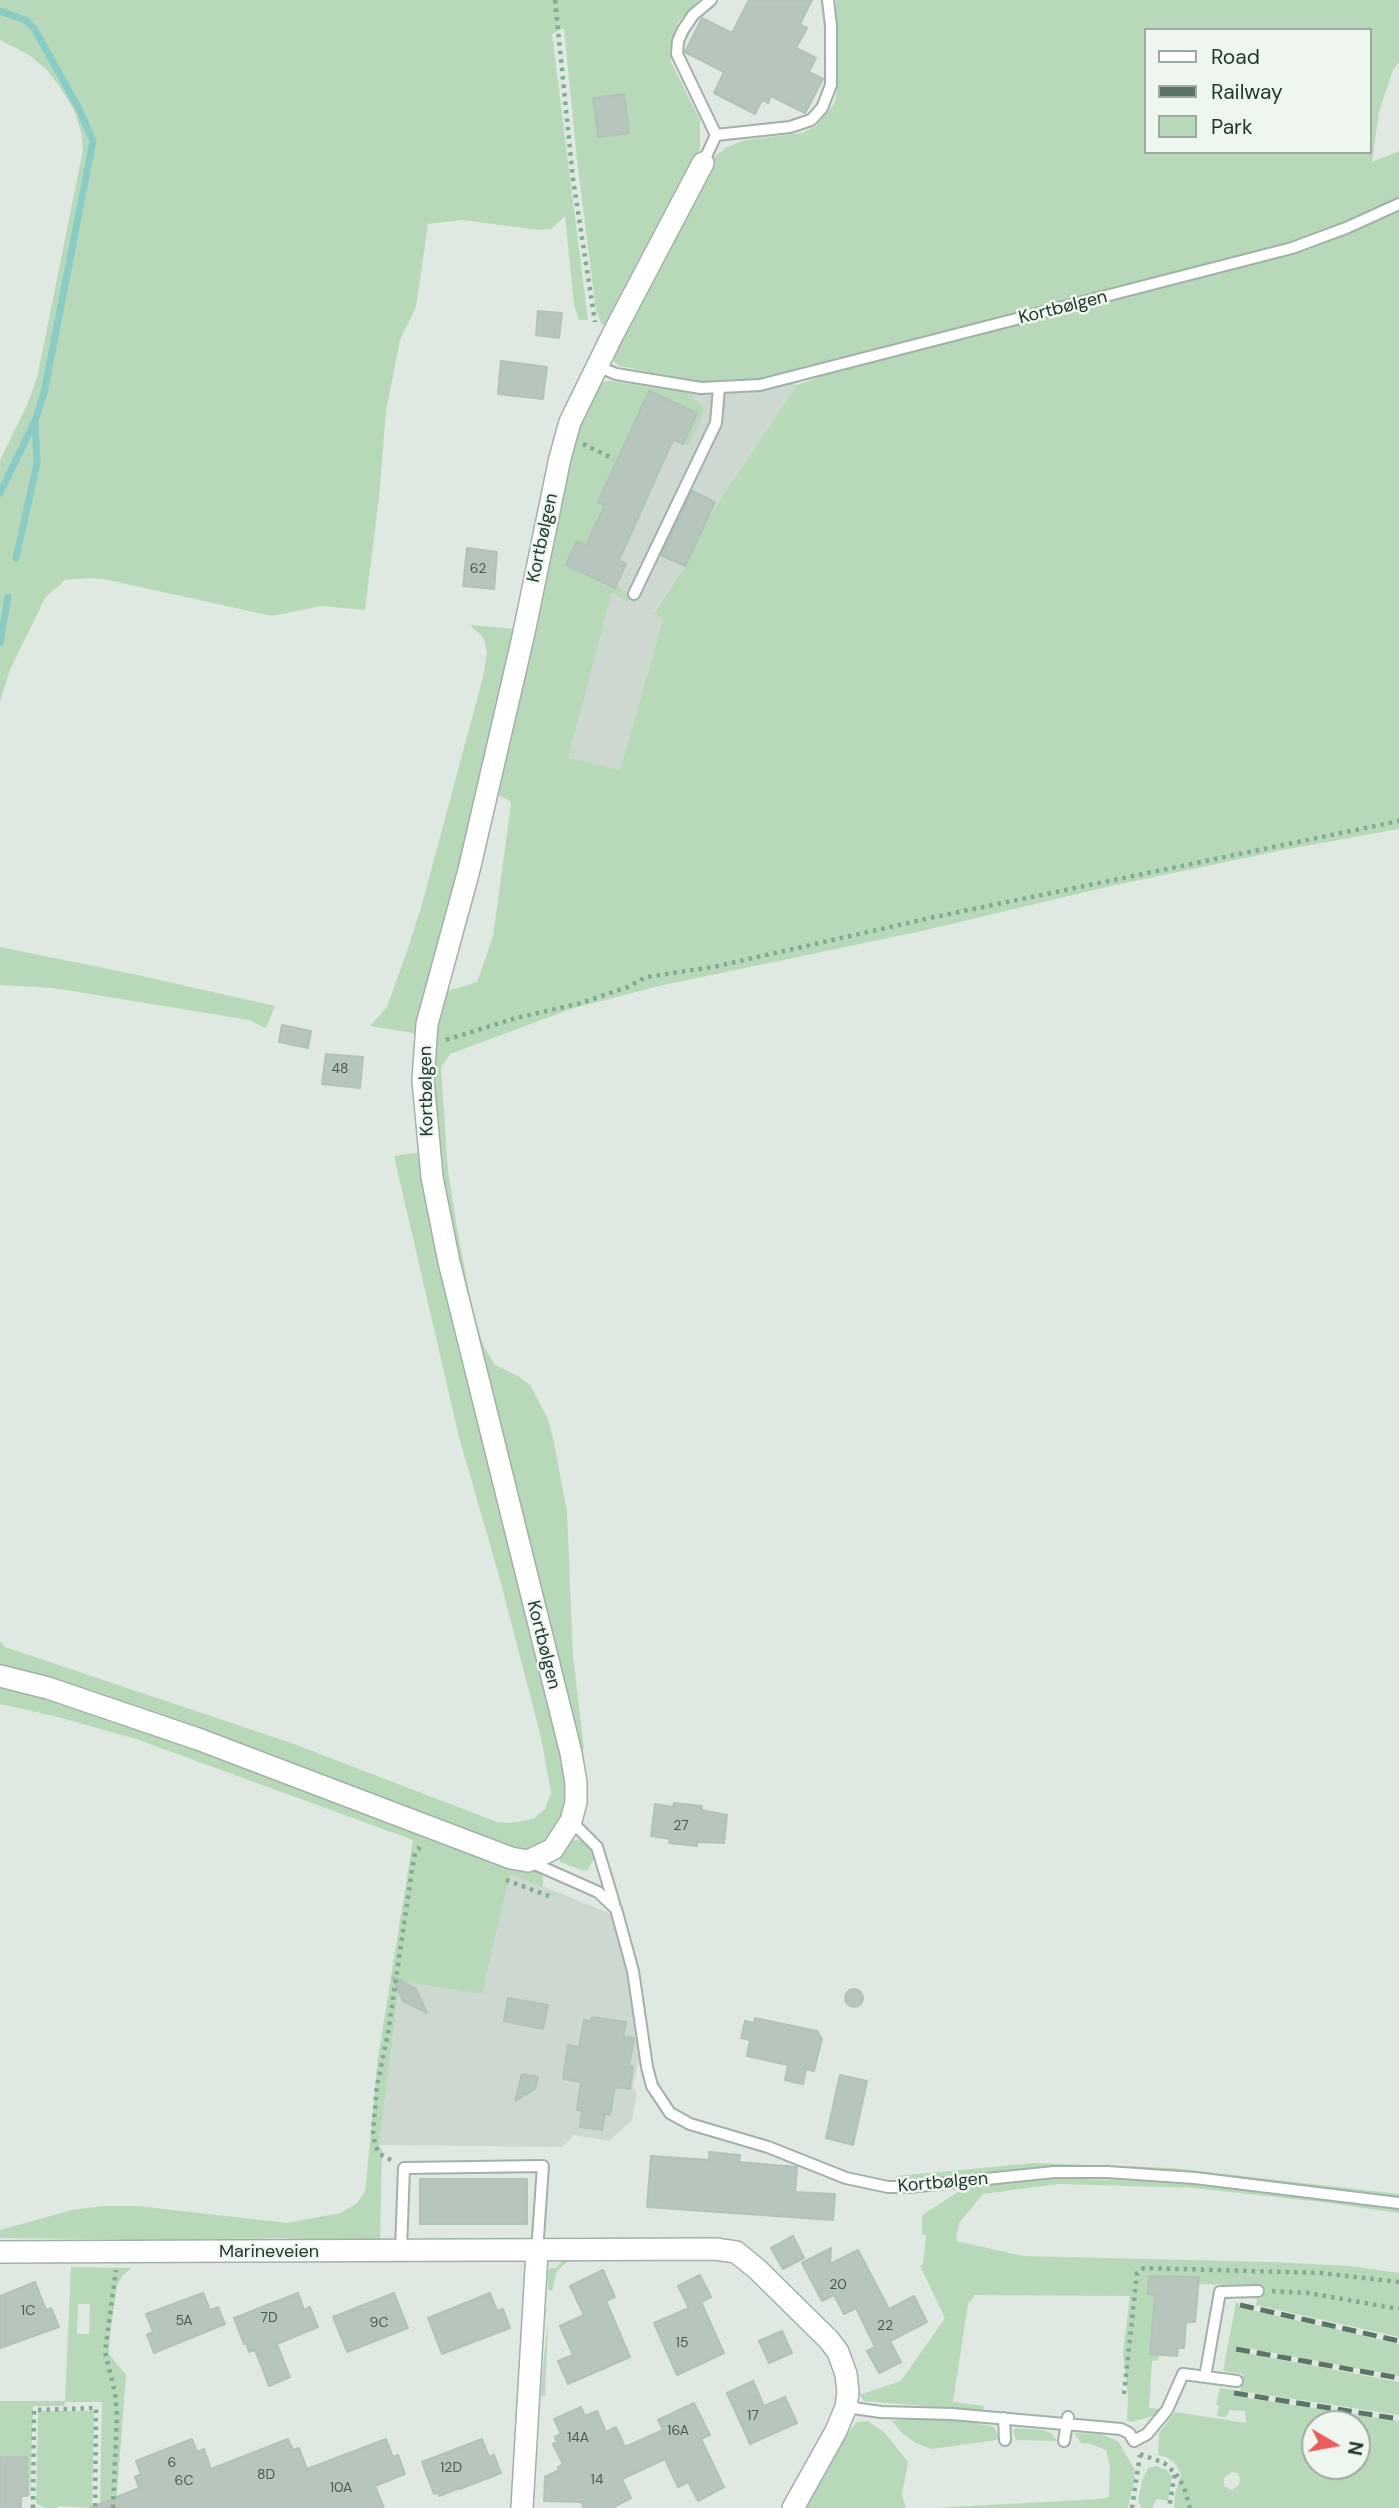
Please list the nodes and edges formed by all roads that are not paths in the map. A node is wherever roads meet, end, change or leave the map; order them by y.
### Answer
1 (711, 0) edge
2 (828, 0) edge
3 (716, 135) junction
4 (703, 163) joint
5 (1399, 204) edge
6 (601, 358) junction
7 (719, 388) junction
8 (634, 594) dead end
9 (0, 1676) edge
10 (571, 1821) junction
11 (528, 1861) junction
12 (617, 1909) junction
13 (1399, 2203) edge
14 (401, 2250) junction
15 (0, 2252) edge
16 (537, 2252) junction
17 (1258, 2291) road end
18 (1206, 2377) junction
19 (1237, 2381) dead end
20 (846, 2407) junction
21 (1008, 2416) junction
22 (1068, 2421) junction
23 (1005, 2440) dead end
24 (1064, 2441) dead end
25 (522, 2508) edge
26 (793, 2508) edge

1 - 3 lane
2 - 3 lane
3 - 4 lane
4 - 6 street, Kortbølgen
5 - 7 lane, Kortbølgen
6 - 7 lane, Kortbølgen
6 - 10 street, Kortbølgen
7 - 8 lane
9 - 11 street
10 - 11 street, Kortbølgen
10 - 12 lane, Kortbølgen
11 - 12 lane
12 - 13 lane, Kortbølgen
14 - 15 street, Marineveien
14 - 16 street, Marineveien
14 - 16 lane
16 - 20 street, Marineveien
16 - 25 street
17 - 18 lane
18 - 19 lane
18 - 22 lane
20 - 21 lane
20 - 26 street, Marineveien
21 - 22 lane
21 - 23 lane
22 - 24 lane

